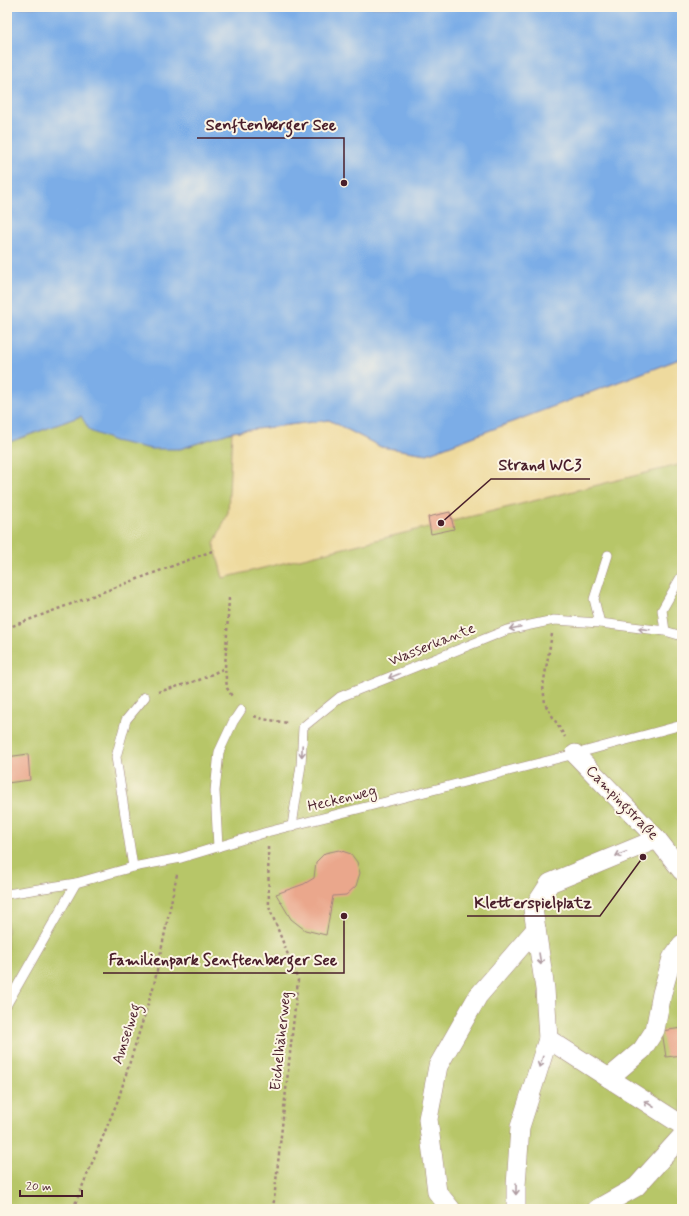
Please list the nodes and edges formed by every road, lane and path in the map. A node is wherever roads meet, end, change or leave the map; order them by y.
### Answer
1 (215, 550) dead end
2 (608, 555) dead end
3 (682, 575) edge
4 (229, 598) dead end
5 (554, 620) junction
6 (600, 623) junction
7 (7, 628) edge
8 (665, 631) junction
9 (682, 636) edge
10 (145, 697) joint
11 (241, 710) dead end
12 (682, 725) edge
13 (576, 754) junction
14 (292, 826) junction
15 (268, 832) junction
16 (656, 839) junction
17 (218, 847) junction
18 (180, 858) junction
19 (133, 867) junction
20 (682, 871) edge
21 (76, 883) junction
22 (7, 894) edge
23 (536, 929) junction
24 (682, 944) edge
25 (7, 1004) edge
26 (548, 1039) junction
27 (609, 1078) junction
28 (682, 1125) edge
29 (682, 1136) edge
30 (72, 1209) edge
31 (273, 1209) edge
32 (451, 1209) edge
33 (516, 1209) edge
34 (597, 1209) edge

1 - 7 path
2 - 6 lane
3 - 8 lane
4 - 10 path
5 - 6 lane, Wasserkante
5 - 13 path
5 -> 14 lane, Wasserkante
8 -> 6 lane, Wasserkante
8 - 9 lane, Wasserkante
10 - 19 lane
11 - 17 lane
12 - 13 lane, Heckenweg
13 - 14 lane, Heckenweg
13 - 16 street, Campingstraße
14 - 15 lane, Heckenweg
15 - 17 lane, Heckenweg
15 - 31 path, Eichelhäherweg
16 - 20 street, Campingstraße
16 -> 23 street
17 - 18 lane, Heckenweg
18 - 19 lane, Heckenweg
18 - 30 path, Amselweg
19 - 21 lane, Heckenweg
21 - 22 lane, Heckenweg
21 - 25 lane
23 -> 26 street
23 - 32 street
24 - 27 street
26 - 27 street
26 -> 33 street
28 -> 27 street
29 - 34 street

